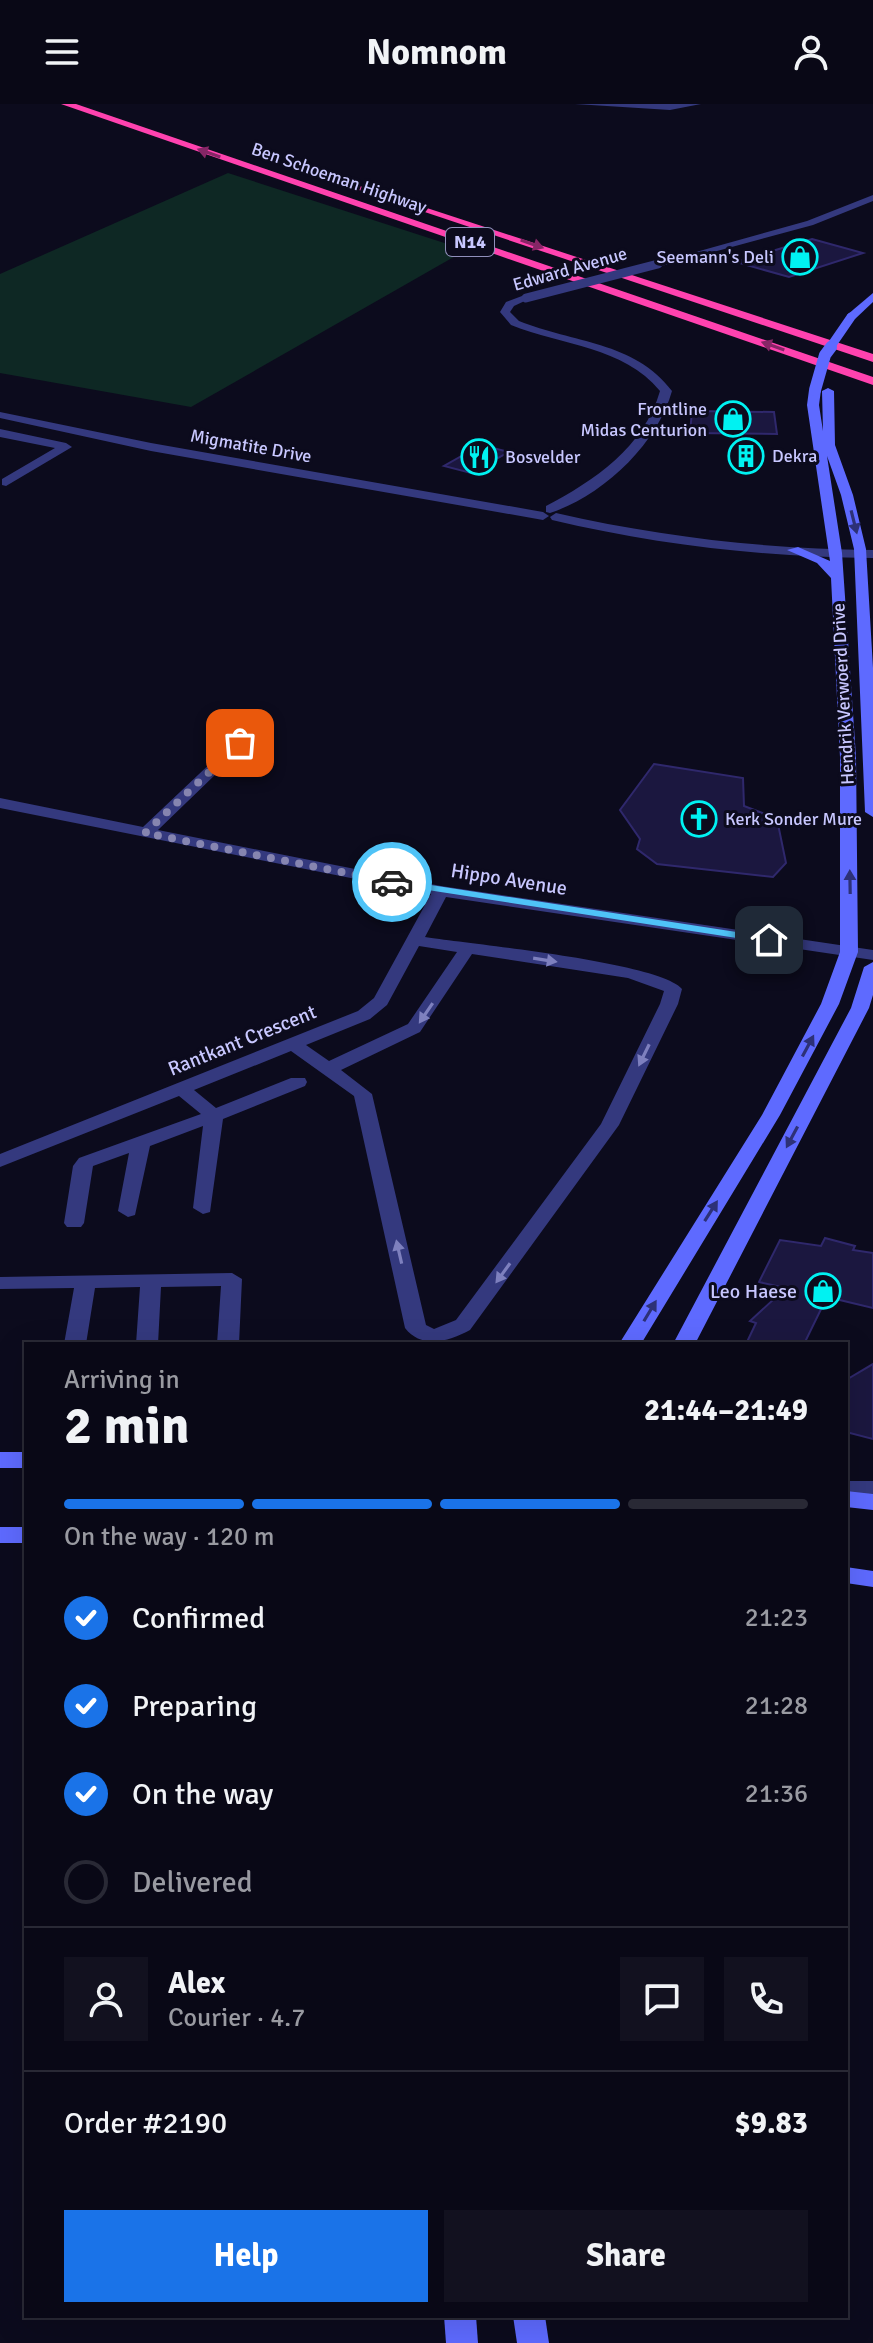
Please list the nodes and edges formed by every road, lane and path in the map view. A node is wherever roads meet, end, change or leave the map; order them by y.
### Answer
1 (66, 104) edge
2 (579, 104) edge
3 (697, 104) edge
4 (301, 167) dead end
5 (873, 198) edge
6 (873, 296) edge
7 (873, 306) edge
8 (856, 317) junction
9 (873, 358) edge
10 (873, 381) edge
11 (821, 390) junction
12 (0, 415) edge
13 (0, 433) edge
14 (16, 436) junction
15 (0, 445) edge
16 (6, 482) dead end
17 (554, 513) junction
18 (823, 535) junction
19 (789, 547) junction
20 (835, 550) junction
21 (867, 552) edge
22 (837, 577) junction
23 (240, 743) dead end
24 (0, 803) edge
25 (873, 812) edge
26 (145, 833) junction
27 (441, 891) junction
28 (412, 940) junction
29 (468, 948) junction
30 (849, 952) junction
31 (873, 955) edge
32 (873, 967) edge
33 (319, 1034) junction
34 (292, 1043) junction
35 (358, 1055) junction
36 (328, 1069) junction
37 (298, 1082) dead end
38 (181, 1088) junction
39 (214, 1116) junction
40 (141, 1141) junction
41 (0, 1161) edge
42 (203, 1208) dead end
43 (128, 1211) dead end
44 (74, 1223) dead end
45 (86, 1280) junction
46 (151, 1280) junction
47 (0, 1283) edge
48 (75, 1342) edge
49 (147, 1342) edge
50 (228, 1342) edge
51 (631, 1342) edge
52 (685, 1342) edge
53 (0, 1460) edge
54 (24, 1460) edge
55 (848, 1489) edge
56 (873, 1489) edge
57 (848, 1499) edge
58 (873, 1502) edge
59 (0, 1535) edge
60 (24, 1535) edge
61 (848, 1575) edge
62 (873, 1579) edge
63 (460, 2318) edge
64 (529, 2318) edge
65 (462, 2343) edge
66 (533, 2343) edge

10 -> 1 highway, Ben Schoeman Highway / N14
2 - 3 street
4 -> 9 highway, Ben Schoeman Highway / N14
5 - 17 street, Edward Avenue, bridge
6 - 8 main road, Hendrik Verwoerd Drive
7 - 8 main road, Hendrik Verwoerd Drive
8 - 11 main road, Hendrik Verwoerd Drive
11 - 18 main road, Hendrik Verwoerd Drive
11 -> 21 main road, Hendrik Verwoerd Drive
12 - 17 street, Migmatite Drive
13 - 14 street
14 - 15 street
14 - 16 street
17 - 19 street, Migmatite Drive
18 - 19 main road
18 - 20 main road, Hendrik Verwoerd Drive
19 - 20 street, Migmatite Drive
19 - 22 main road
20 - 21 street, Migmatite Drive
20 - 22 main road, Hendrik Verwoerd Drive
21 - 25 main road, Hendrik Verwoerd Drive
30 -> 22 main road, Hendrik Verwoerd Drive
23 - 26 street
24 - 26 street, Hippo Avenue
26 - 27 street, Hippo Avenue
27 - 28 street, Rantkant Crescent
27 - 30 street, Hippo Avenue
28 - 29 street
28 - 33 street, Rantkant Crescent
29 -> 35 street
29 -> 36 street
30 - 31 street, Hippo Avenue
51 -> 30 main road, Hendrik Verwoerd Drive
32 -> 52 main road
33 - 34 street, Rantkant Crescent
33 - 35 street
34 - 36 street
34 - 38 street, Rantkant Crescent
35 - 36 street
37 - 39 street
38 - 39 street
38 - 41 street, Rantkant Crescent
39 - 40 street
39 - 42 street
40 - 43 street
40 - 44 street
45 - 46 street
45 - 47 street
45 - 48 street
46 - 49 street
46 - 50 street
53 - 54 main road
55 - 56 street
57 - 58 main road
59 - 60 main road
61 - 62 main road
63 - 65 main road
64 - 66 main road

